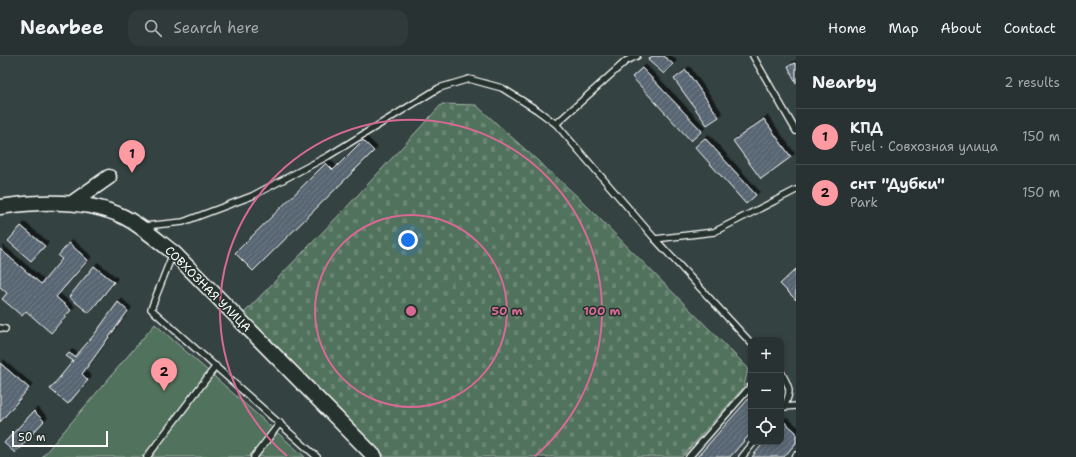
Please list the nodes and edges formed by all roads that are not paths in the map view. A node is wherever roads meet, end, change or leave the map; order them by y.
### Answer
1 (636, 56) edge
2 (753, 56) edge
3 (556, 124) junction
4 (796, 131) edge
5 (110, 177) dead end
6 (796, 190) edge
7 (72, 203) junction
8 (0, 207) edge
9 (139, 226) junction
10 (655, 239) junction
11 (174, 253) junction
12 (748, 340) edge
13 (216, 366) junction
14 (784, 378) edge
15 (748, 389) edge
16 (784, 406) edge
17 (796, 406) edge
18 (784, 408) edge
19 (280, 423) junction
20 (752, 445) edge
21 (147, 457) edge
22 (254, 457) edge
23 (317, 457) edge
24 (375, 457) edge
25 (689, 457) edge
26 (742, 457) edge

1 - 3 lane
2 - 4 lane
3 - 9 lane
3 - 10 lane
5 - 7 street
6 - 10 lane
7 - 8 street, СОВХОЗНАЯ УЛИЦА
7 - 9 street, СОВХОЗНАЯ УЛИЦА
9 - 11 street, СОВХОЗНАЯ УЛИЦА
10 - 12 lane
11 - 13 lane
11 - 24 street, СОВХОЗНАЯ УЛИЦА
13 - 19 lane
13 - 21 lane
14 - 16 lane
15 - 25 lane
17 - 18 lane
19 - 22 lane
19 - 23 lane
20 - 26 lane

